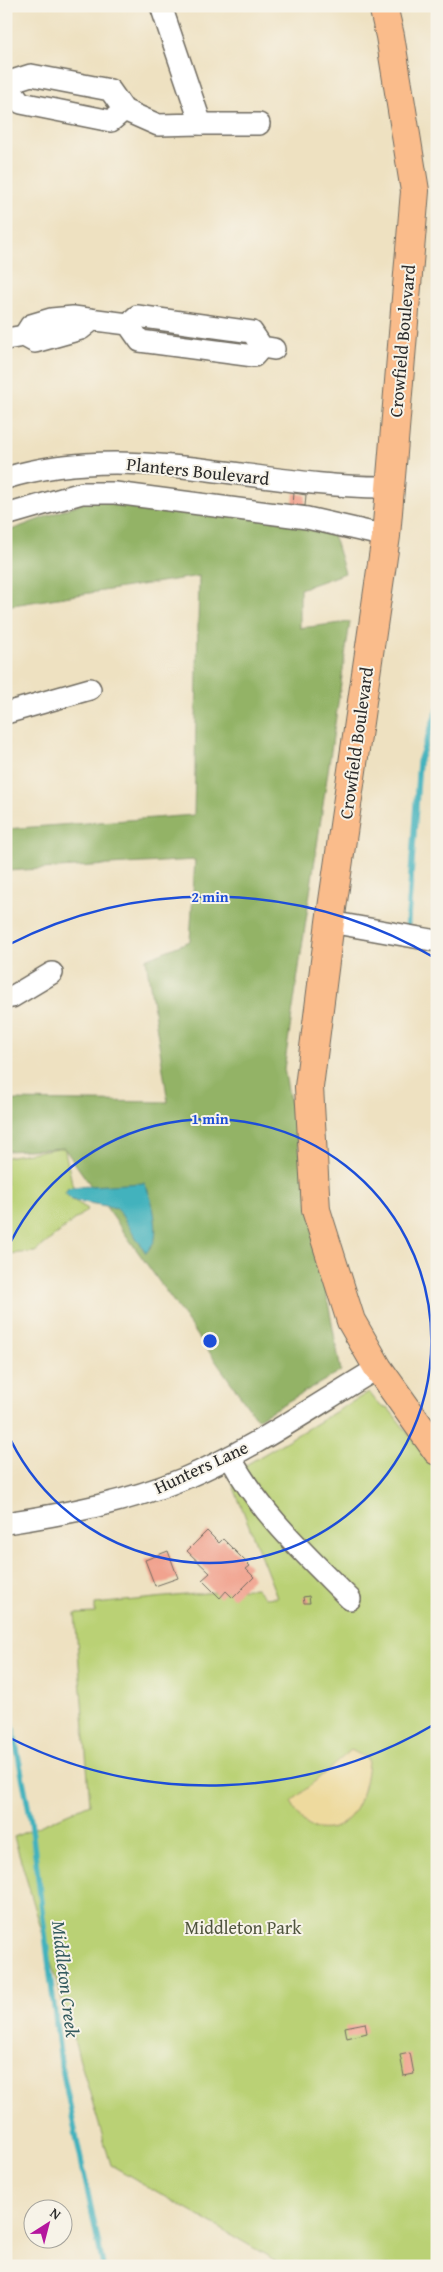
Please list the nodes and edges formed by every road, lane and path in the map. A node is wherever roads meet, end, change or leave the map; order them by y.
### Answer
1 (162, 6) edge
2 (383, 6) edge
3 (6, 83) edge
4 (124, 110) junction
5 (200, 124) junction
6 (259, 124) dead end
7 (15, 337) edge
8 (268, 348) dead end
9 (6, 479) edge
10 (390, 487) junction
11 (6, 515) edge
12 (386, 536) junction
13 (90, 690) dead end
14 (6, 713) edge
15 (330, 922) junction
16 (437, 941) edge
17 (52, 973) dead end
18 (6, 998) edge
19 (378, 1368) junction
20 (437, 1451) edge
21 (230, 1457) junction
22 (6, 1523) edge
23 (350, 1599) dead end

1 - 5 street
2 - 10 main road, Crowfield Boulevard
3 - 4 street
3 - 4 street
4 - 5 street
5 - 6 street
7 - 8 street
9 - 10 street, Planters Boulevard
10 - 12 main road, Crowfield Boulevard
11 - 12 street, Planters Boulevard
12 - 15 main road, Crowfield Boulevard
13 - 14 street
15 - 16 street
15 - 19 main road, Crowfield Boulevard
17 - 18 street
19 - 20 main road, Crowfield Boulevard
19 - 21 street, Hunters Lane
21 - 22 street, Hunters Lane
21 - 23 street

